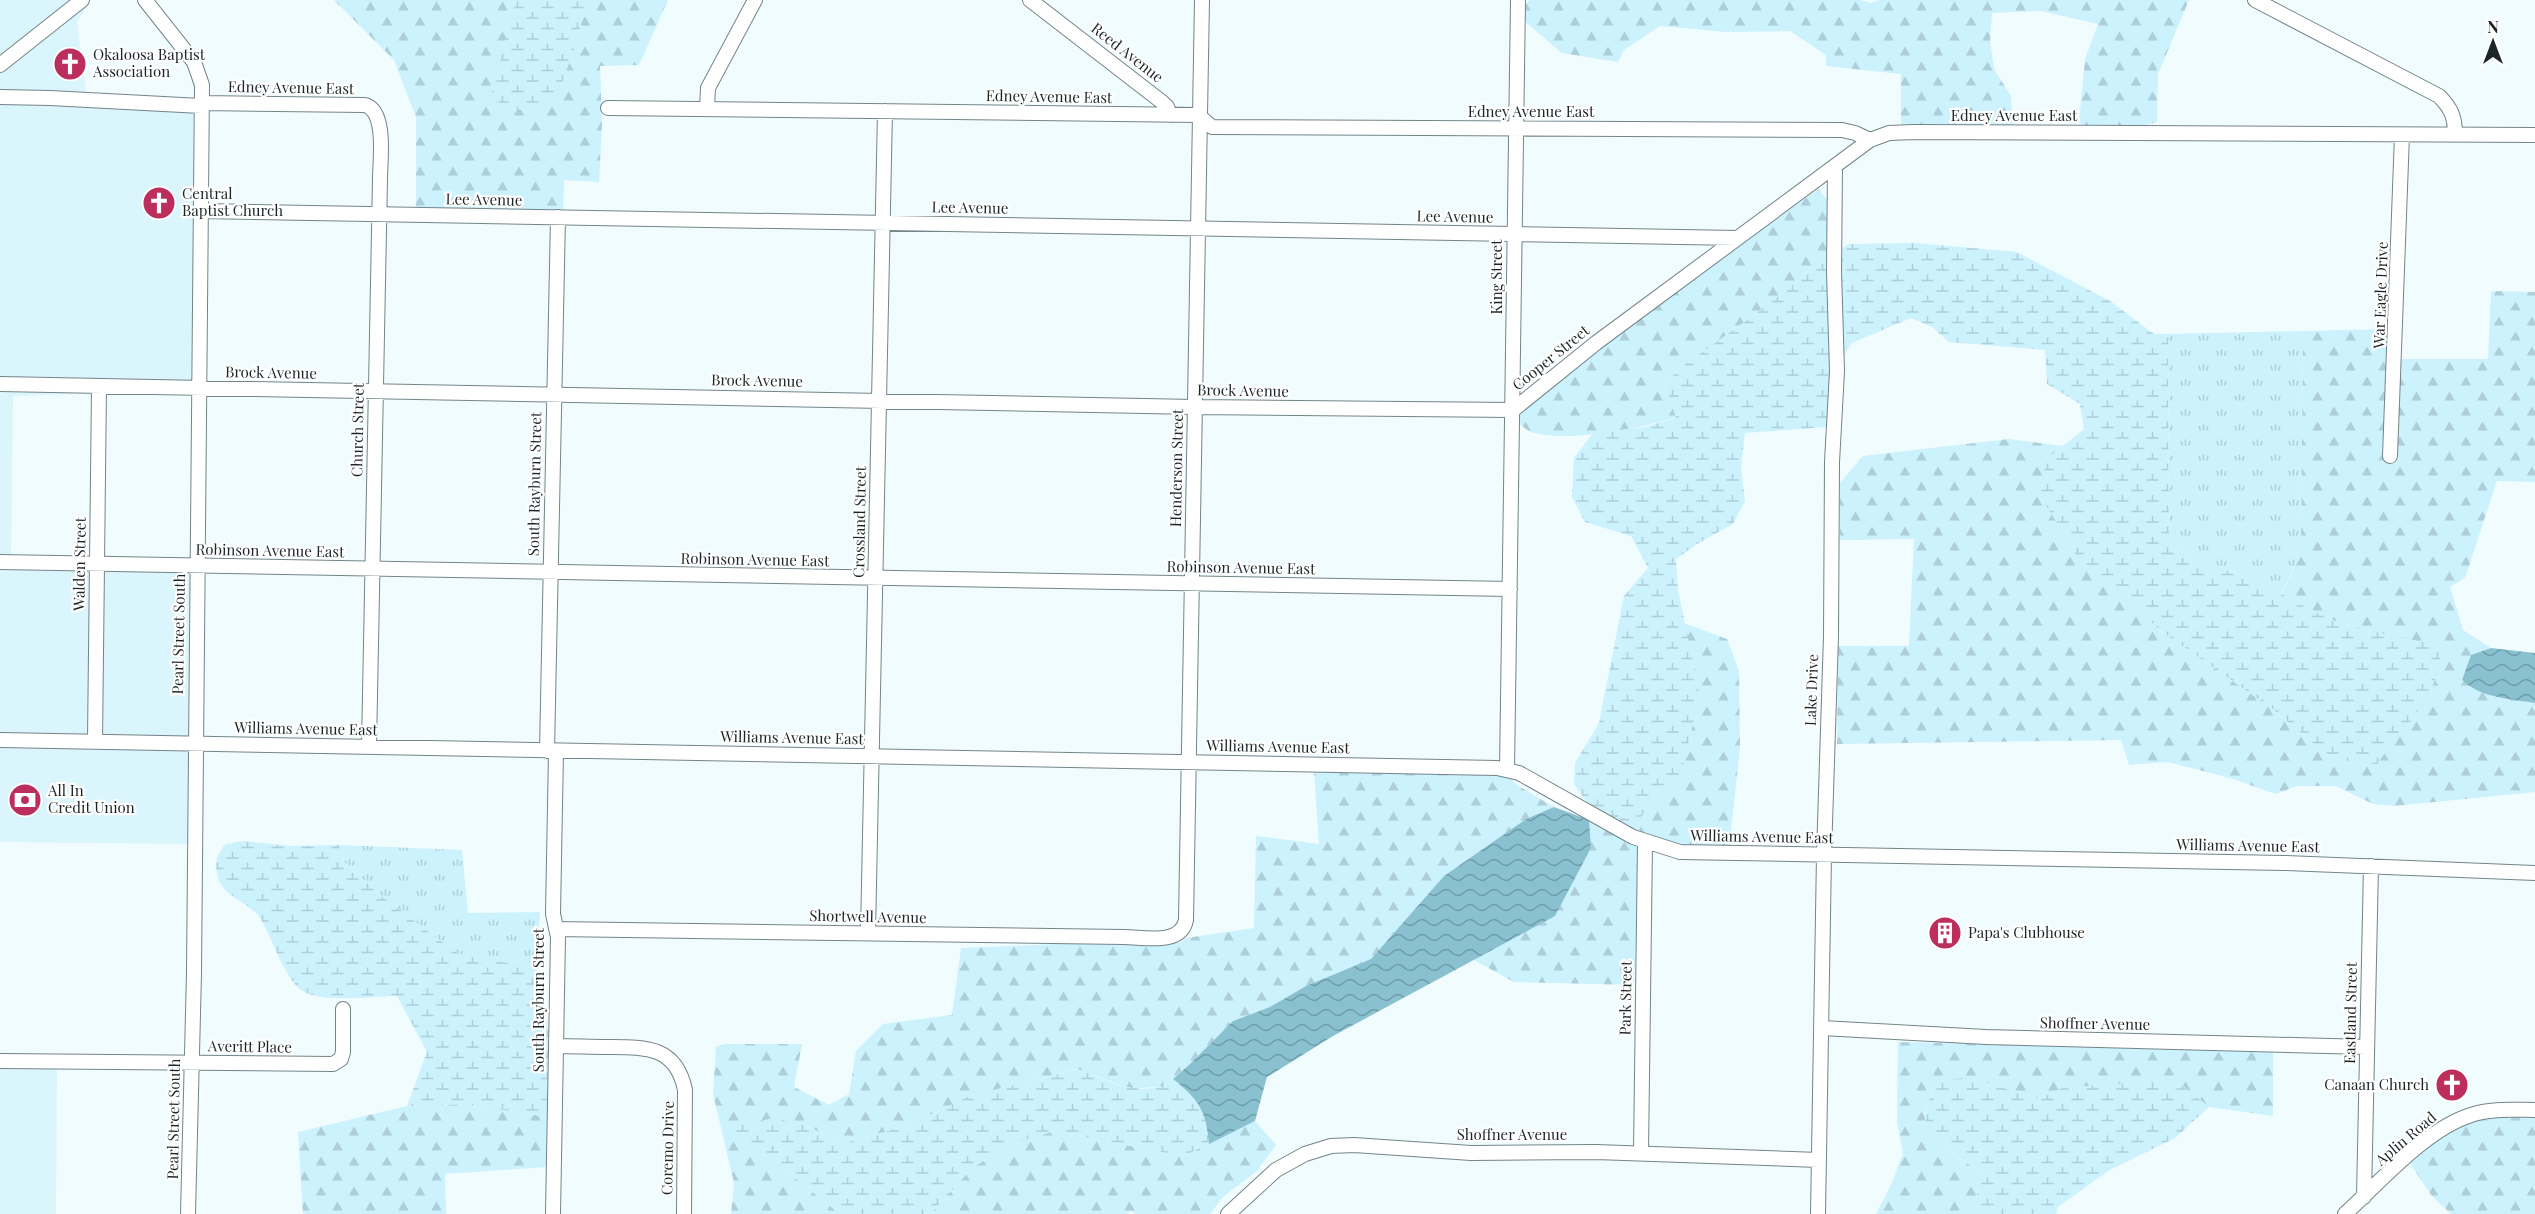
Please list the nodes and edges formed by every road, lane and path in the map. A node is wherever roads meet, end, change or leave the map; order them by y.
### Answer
1 (82, 0) edge
2 (145, 0) edge
3 (755, 0) edge
4 (1030, 0) edge
5 (1202, 0) edge
6 (1518, 0) edge
7 (2255, 0) edge
8 (0, 65) edge
9 (0, 97) edge
10 (201, 104) junction
11 (608, 108) dead end
12 (708, 109) junction
13 (885, 111) junction
14 (376, 114) joint
15 (1170, 115) junction
16 (1198, 116) junction
17 (1515, 129) junction
18 (2455, 134) junction
19 (2402, 135) junction
20 (2535, 135) edge
21 (1870, 140) junction
22 (1835, 166) junction
23 (201, 211) junction
24 (379, 214) junction
25 (558, 218) junction
26 (882, 223) junction
27 (1196, 229) junction
28 (1514, 234) junction
29 (1738, 238) junction
30 (0, 384) edge
31 (99, 387) junction
32 (198, 389) junction
33 (374, 391) junction
34 (554, 394) junction
35 (879, 400) junction
36 (1195, 406) junction
37 (1514, 410) junction
38 (2390, 456) dead end
39 (0, 562) edge
40 (97, 564) junction
41 (196, 566) junction
42 (373, 570) junction
43 (550, 573) junction
44 (875, 579) junction
45 (1193, 583) junction
46 (1510, 589) junction
47 (0, 740) edge
48 (95, 741) junction
49 (195, 744) junction
50 (369, 747) junction
51 (552, 751) junction
52 (873, 755) junction
53 (1188, 762) junction
54 (1507, 770) junction
55 (1645, 843) junction
56 (1824, 855) junction
57 (2371, 866) junction
58 (2535, 873) edge
59 (556, 929) junction
60 (868, 933) junction
61 (1179, 934) joint
62 (343, 1009) dead end
63 (1822, 1028) junction
64 (556, 1046) junction
65 (2367, 1047) junction
66 (0, 1060) edge
67 (192, 1063) junction
68 (2535, 1110) edge
69 (1641, 1154) junction
70 (1819, 1161) junction
71 (2364, 1197) junction
72 (188, 1214) edge
73 (553, 1214) edge
74 (684, 1214) edge
75 (1228, 1214) edge
76 (1818, 1214) edge
77 (2345, 1214) edge

1 - 8 street
2 - 10 street, Pearl Street South
3 - 12 street
4 - 15 street, Reed Avenue
5 - 16 street, Henderson Street
6 - 17 street, King Street
7 - 18 street
9 - 10 street, Edney Avenue East
10 - 14 street, Edney Avenue East
10 - 23 street, Pearl Street South
11 - 12 street, Edney Avenue East
12 - 13 street, Edney Avenue East
13 - 15 street, Edney Avenue East
13 - 26 street, Crossland Street
14 - 24 street, Church Street
15 - 16 street, Edney Avenue East
16 - 17 street, Edney Avenue East
16 - 27 street, Henderson Street
17 - 21 street, Edney Avenue East
17 - 28 street, King Street
18 - 19 street, Edney Avenue East
18 - 20 street, Edney Avenue East
19 - 21 street, Edney Avenue East
19 - 38 street, War Eagle Drive
21 - 22 street, Cooper Street
22 - 29 street, Cooper Street
22 - 56 street, Lake Drive
23 - 24 street, Lee Avenue
23 - 32 street, Pearl Street South
24 - 25 street, Lee Avenue
24 - 33 street, Church Street
25 - 26 street, Lee Avenue
25 - 34 street, South Rayburn Street
26 - 27 street, Lee Avenue
26 - 35 street, Crossland Street
27 - 28 street, Lee Avenue
27 - 36 street, Henderson Street
28 - 29 street, Lee Avenue
28 - 37 street, King Street
29 - 37 street, Cooper Street
30 - 31 street, Brock Avenue
31 - 32 street, Brock Avenue
31 - 40 street, Walden Street
32 - 33 street, Brock Avenue
32 - 41 street, Pearl Street South
33 - 34 street, Brock Avenue
33 - 42 street, Church Street
34 - 35 street, Brock Avenue
34 - 43 street, South Rayburn Street
35 - 36 street, Brock Avenue
35 - 44 street, Crossland Street
36 - 37 street, Brock Avenue
36 - 45 street, Henderson Street
37 - 46 street, Cooper Street
39 - 40 street, Robinson Avenue East
40 - 41 street, Robinson Avenue East
40 - 48 street, Walden Street
41 - 42 street, Robinson Avenue East
41 - 49 street, Pearl Street South
42 - 43 street, Robinson Avenue East
42 - 50 street, Church Street
43 - 44 street, Robinson Avenue East
43 - 51 street, South Rayburn Street
44 - 45 street, Robinson Avenue East
44 - 52 street, Crossland Street
45 - 46 street, Robinson Avenue East
45 - 53 street, Henderson Street
46 - 54 street, Cooper Street
47 - 48 street, Williams Avenue East
48 - 49 street, Williams Avenue East
49 - 50 street, Williams Avenue East
49 - 67 street, Pearl Street South
50 - 51 street, Williams Avenue East
51 - 52 street, Williams Avenue East
51 - 59 street, South Rayburn Street
52 - 53 street, Williams Avenue East
52 - 60 street, Crossland Street
53 - 54 street, Williams Avenue East
53 - 61 street, Henderson Street
54 - 55 street, Williams Avenue East
55 - 56 street, Williams Avenue East
55 - 69 street, Park Street
56 - 57 street, Williams Avenue East
56 - 63 street, Lake Drive
57 - 58 street, Williams Avenue East
57 - 65 street, Eastland Street
59 - 60 street, Shortwell Avenue
59 - 64 street, South Rayburn Street
60 - 61 street, Shortwell Avenue
62 - 67 street, Averitt Place
63 - 65 street, Shoffner Avenue
63 - 70 street, Lake Drive
64 - 73 street, South Rayburn Street
64 - 74 street, Coremo Drive
65 - 71 street, Eastland Street
66 - 67 street, Averitt Place
67 - 72 street, Pearl Street South
68 - 71 street, Aplin Road
69 - 70 street, Shoffner Avenue
69 - 75 street, Shoffner Avenue
70 - 76 street, Lake Drive
71 - 77 street, Aplin Road

